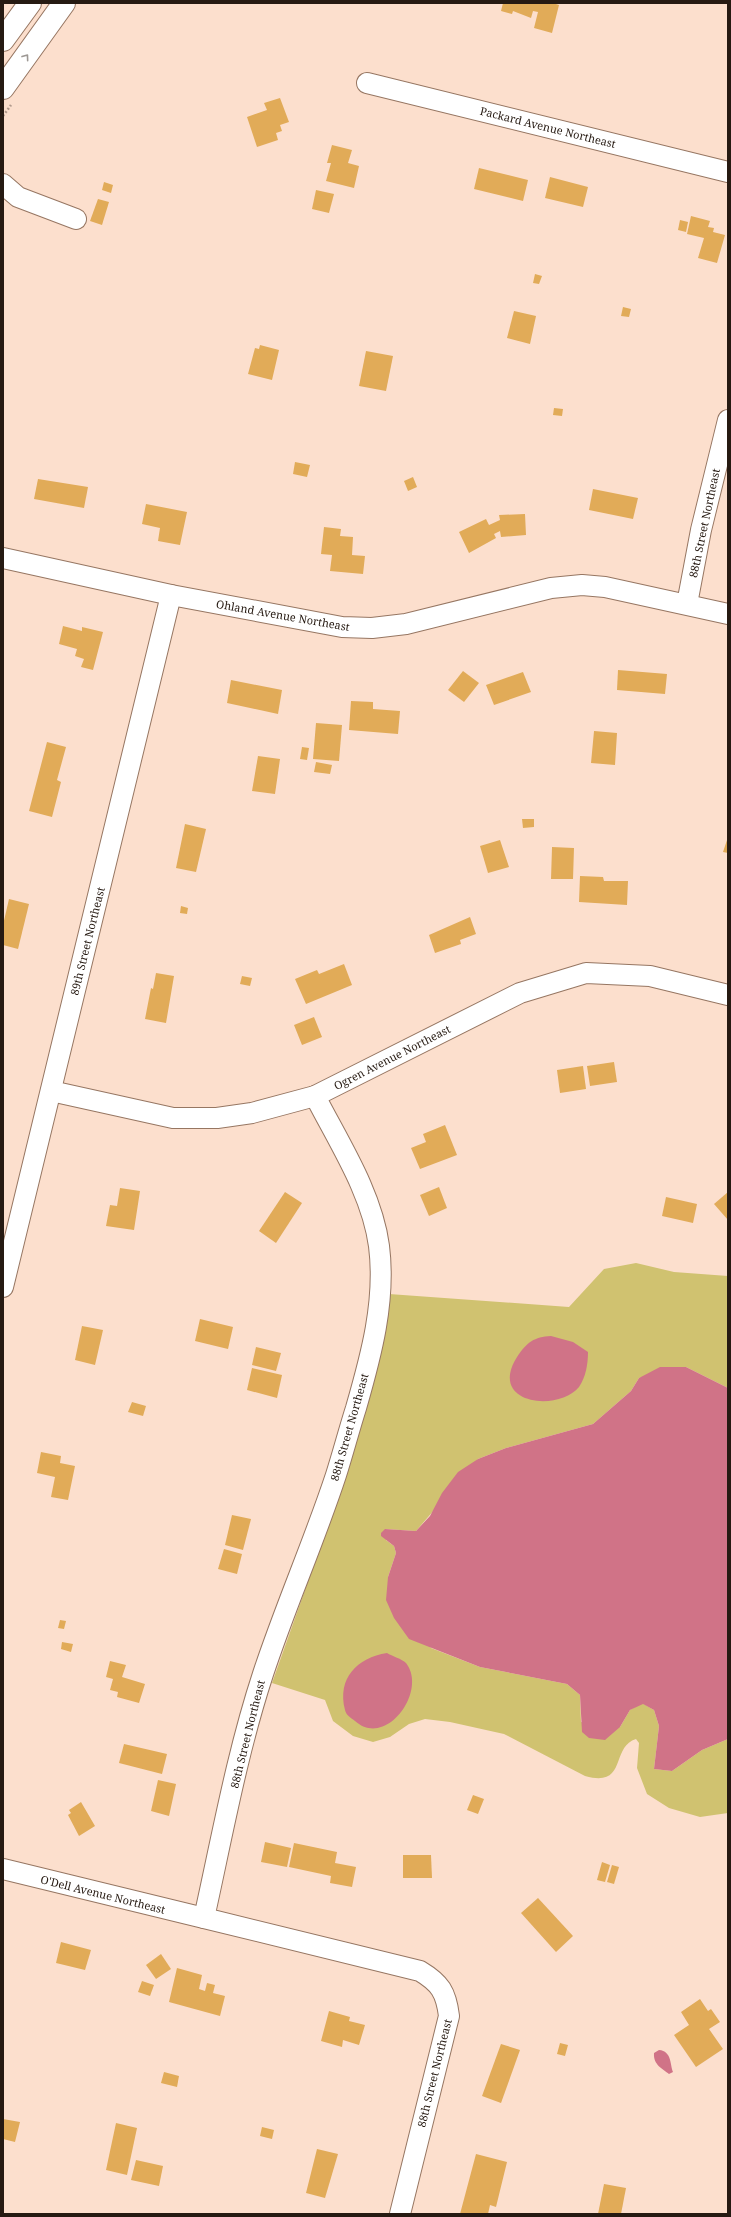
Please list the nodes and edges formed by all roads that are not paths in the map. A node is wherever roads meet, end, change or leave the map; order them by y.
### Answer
1 (30, 3) edge
2 (64, 3) edge
3 (3, 40) edge
4 (367, 83) dead end
5 (3, 88) edge
6 (728, 172) edge
7 (3, 184) edge
8 (76, 219) dead end
9 (728, 420) edge
10 (3, 558) edge
11 (171, 595) junction
12 (687, 604) junction
13 (728, 614) edge
14 (728, 995) edge
15 (51, 1091) junction
16 (315, 1096) junction
17 (3, 1287) edge
18 (3, 1869) edge
19 (204, 1918) junction
20 (400, 2214) edge

1 - 3 main road
5 -> 2 main road
4 - 6 street, Packard Avenue Northeast
7 - 8 street
9 - 12 street, 88th Street Northeast
10 - 11 street, Ohland Avenue Northeast
11 - 12 street, Ohland Avenue Northeast
11 - 15 street, 89th Street Northeast
12 - 13 street, Ohland Avenue Northeast
14 - 16 street, Ogren Avenue Northeast
15 - 16 street, Ogren Avenue Northeast
15 - 17 street, 89th Street Northeast
16 - 19 street, 88th Street Northeast
18 - 19 street, O'Dell Avenue Northeast
19 - 20 street, 88th Street Northeast

